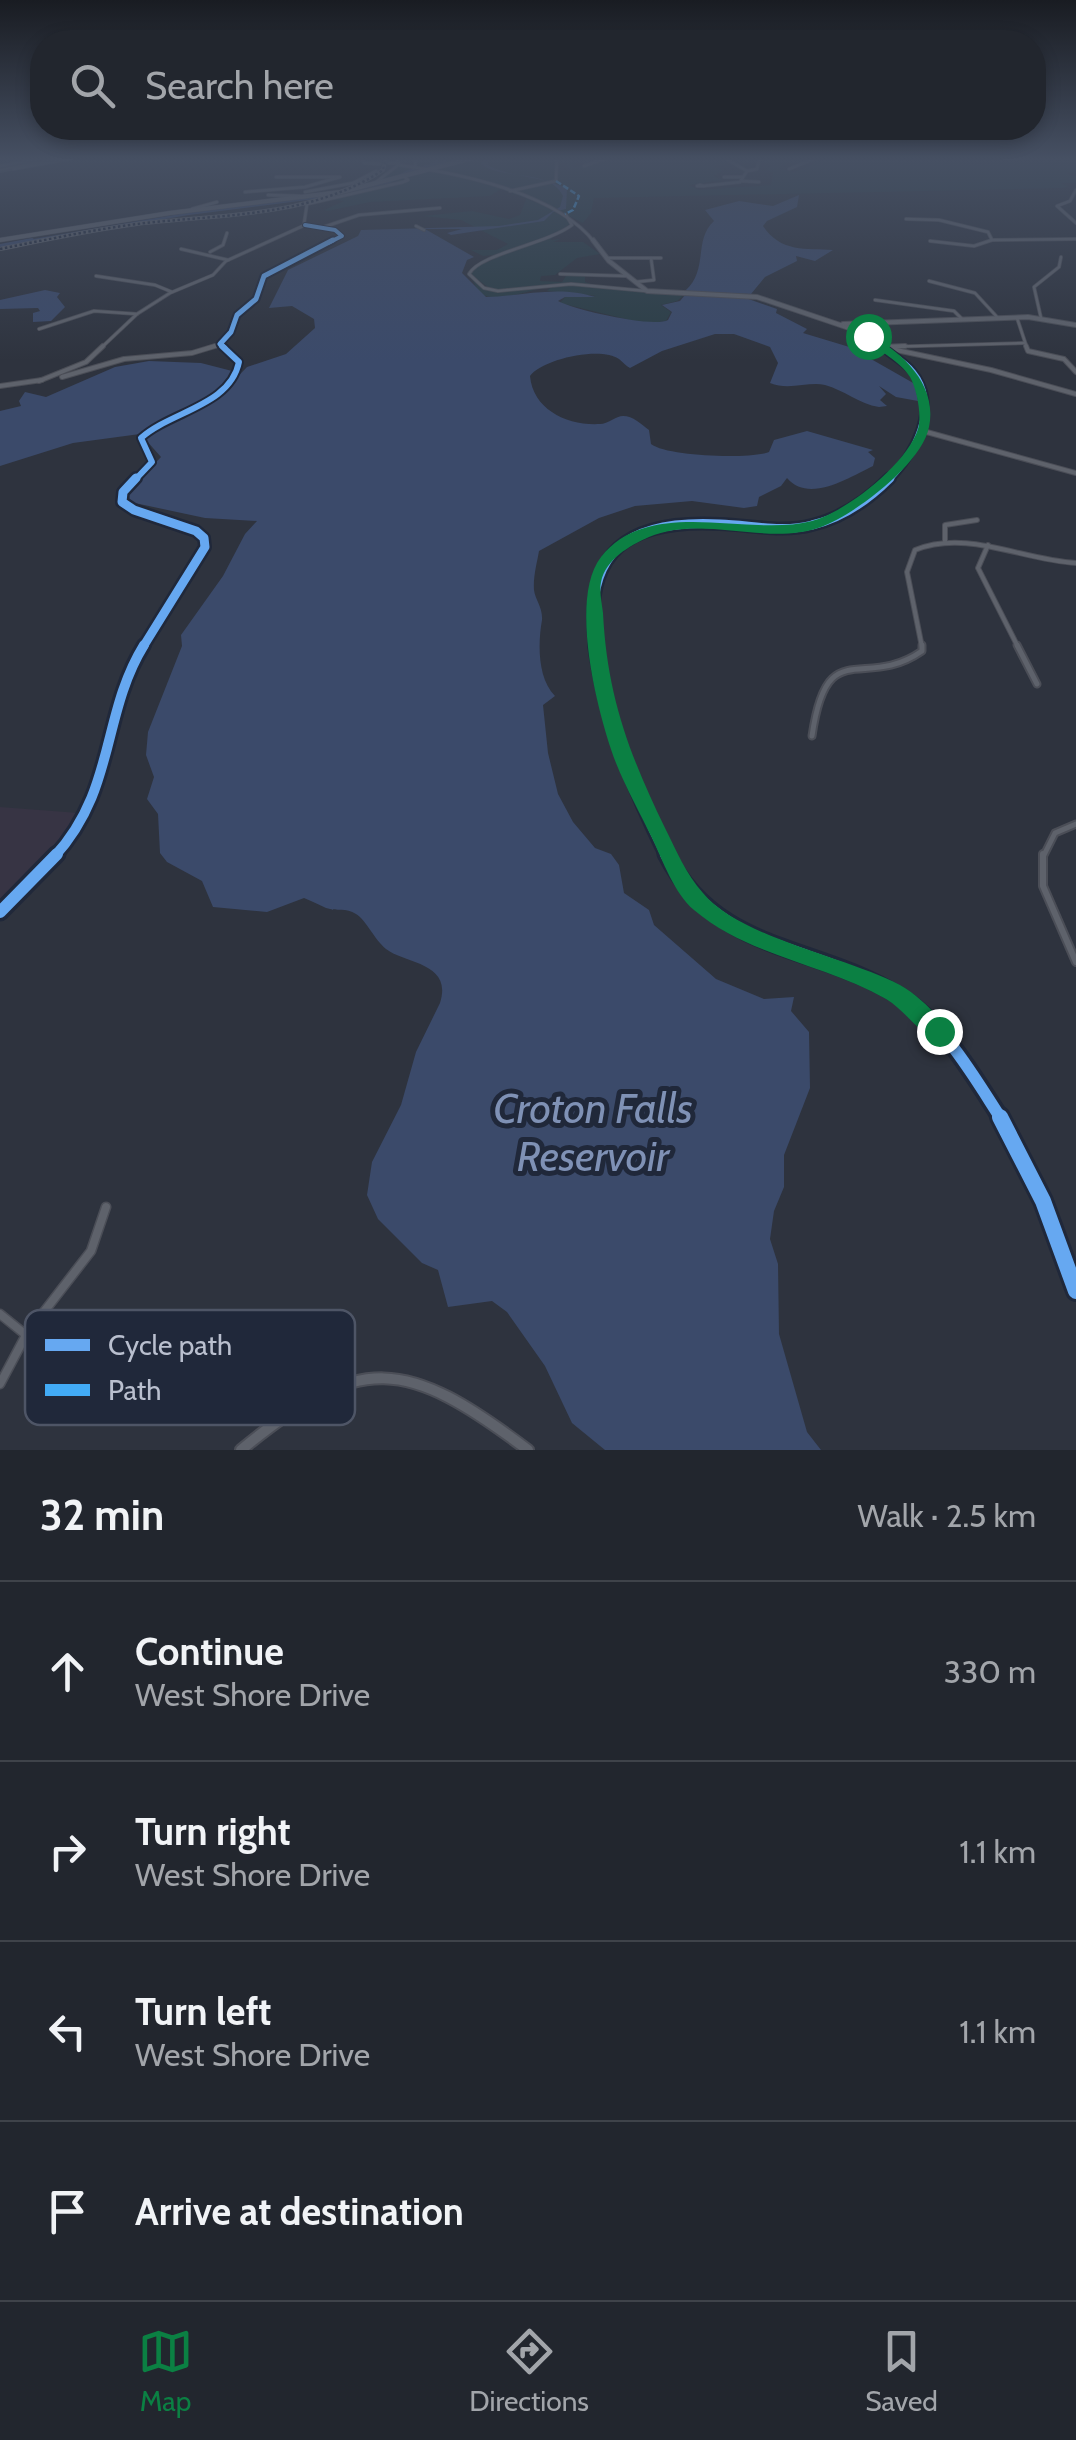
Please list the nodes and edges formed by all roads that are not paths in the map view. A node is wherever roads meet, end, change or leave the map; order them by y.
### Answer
1 (91, 226) edge
2 (304, 226) edge
3 (308, 226) edge
4 (327, 226) edge
5 (416, 226) dead end
6 (571, 226) edge
7 (582, 226) edge
8 (961, 226) edge
9 (320, 228) junction
10 (424, 230) dead end
11 (1054, 233) dead end
12 (227, 234) dead end
13 (1061, 239) junction
14 (1076, 239) edge
15 (0, 240) edge
16 (992, 240) junction
17 (930, 241) dead end
18 (181, 249) dead end
19 (207, 252) junction
20 (1061, 257) dead end
21 (606, 258) junction
22 (650, 258) junction
23 (661, 258) dead end
24 (228, 260) junction
25 (560, 274) dead end
26 (96, 276) dead end
27 (626, 276) junction
28 (928, 280) dead end
29 (634, 282) junction
30 (646, 291) junction
31 (172, 292) junction
32 (874, 300) dead end
33 (137, 314) junction
34 (962, 318) junction
35 (998, 318) junction
36 (1017, 318) junction
37 (1041, 318) junction
38 (836, 324) junction
39 (1076, 325) edge
40 (39, 329) dead end
41 (1024, 343) junction
42 (220, 344) junction
43 (882, 347) junction
44 (1076, 372) edge
45 (39, 381) junction
46 (0, 386) edge
47 (1076, 394) edge
48 (923, 431) junction
49 (1076, 472) edge
50 (976, 520) dead end
51 (945, 541) junction
52 (988, 546) junction
53 (1076, 563) edge
54 (1036, 684) dead end
55 (812, 736) dead end
56 (1076, 824) edge
57 (0, 912) edge
58 (1076, 962) edge
59 (106, 1207) dead end
60 (1076, 1291) edge
61 (45, 1310) edge
62 (0, 1314) edge
63 (25, 1334) edge
64 (25, 1337) edge
65 (355, 1378) edge
66 (0, 1384) edge
67 (272, 1425) edge
68 (241, 1450) edge
69 (528, 1450) edge

1 - 15 main road
2 - 24 street
3 - 9 street
4 - 9 street
5 - 10 street
6 - 30 street
7 - 21 street
8 - 16 street
9 - 42 street
11 - 13 street
12 - 19 street
13 - 14 street
13 - 16 street
16 - 17 street
18 - 19 street
19 - 24 street
20 - 37 street
21 - 22 street
21 - 27 street
22 - 23 street
22 - 29 street
24 - 31 street
25 - 27 street
26 - 31 street
27 - 29 street
28 - 35 street
29 - 30 street
30 - 38 street
31 - 33 street
32 - 34 street
33 - 40 street
33 - 45 street
34 - 35 street
34 - 38 street
35 - 36 street
36 - 37 street
36 - 41 street
37 - 39 street
38 - 43 street
41 - 43 street
41 - 44 street
42 - 45 street
42 - 57 street
43 - 47 street
43 - 48 street
45 - 46 street
48 - 49 street
48 - 60 street
50 - 51 street
51 - 52 street
51 - 55 street
52 - 53 street
52 - 54 street
56 - 58 street
59 - 61 street
62 - 63 street
64 - 66 street
65 - 69 street
67 - 68 street

